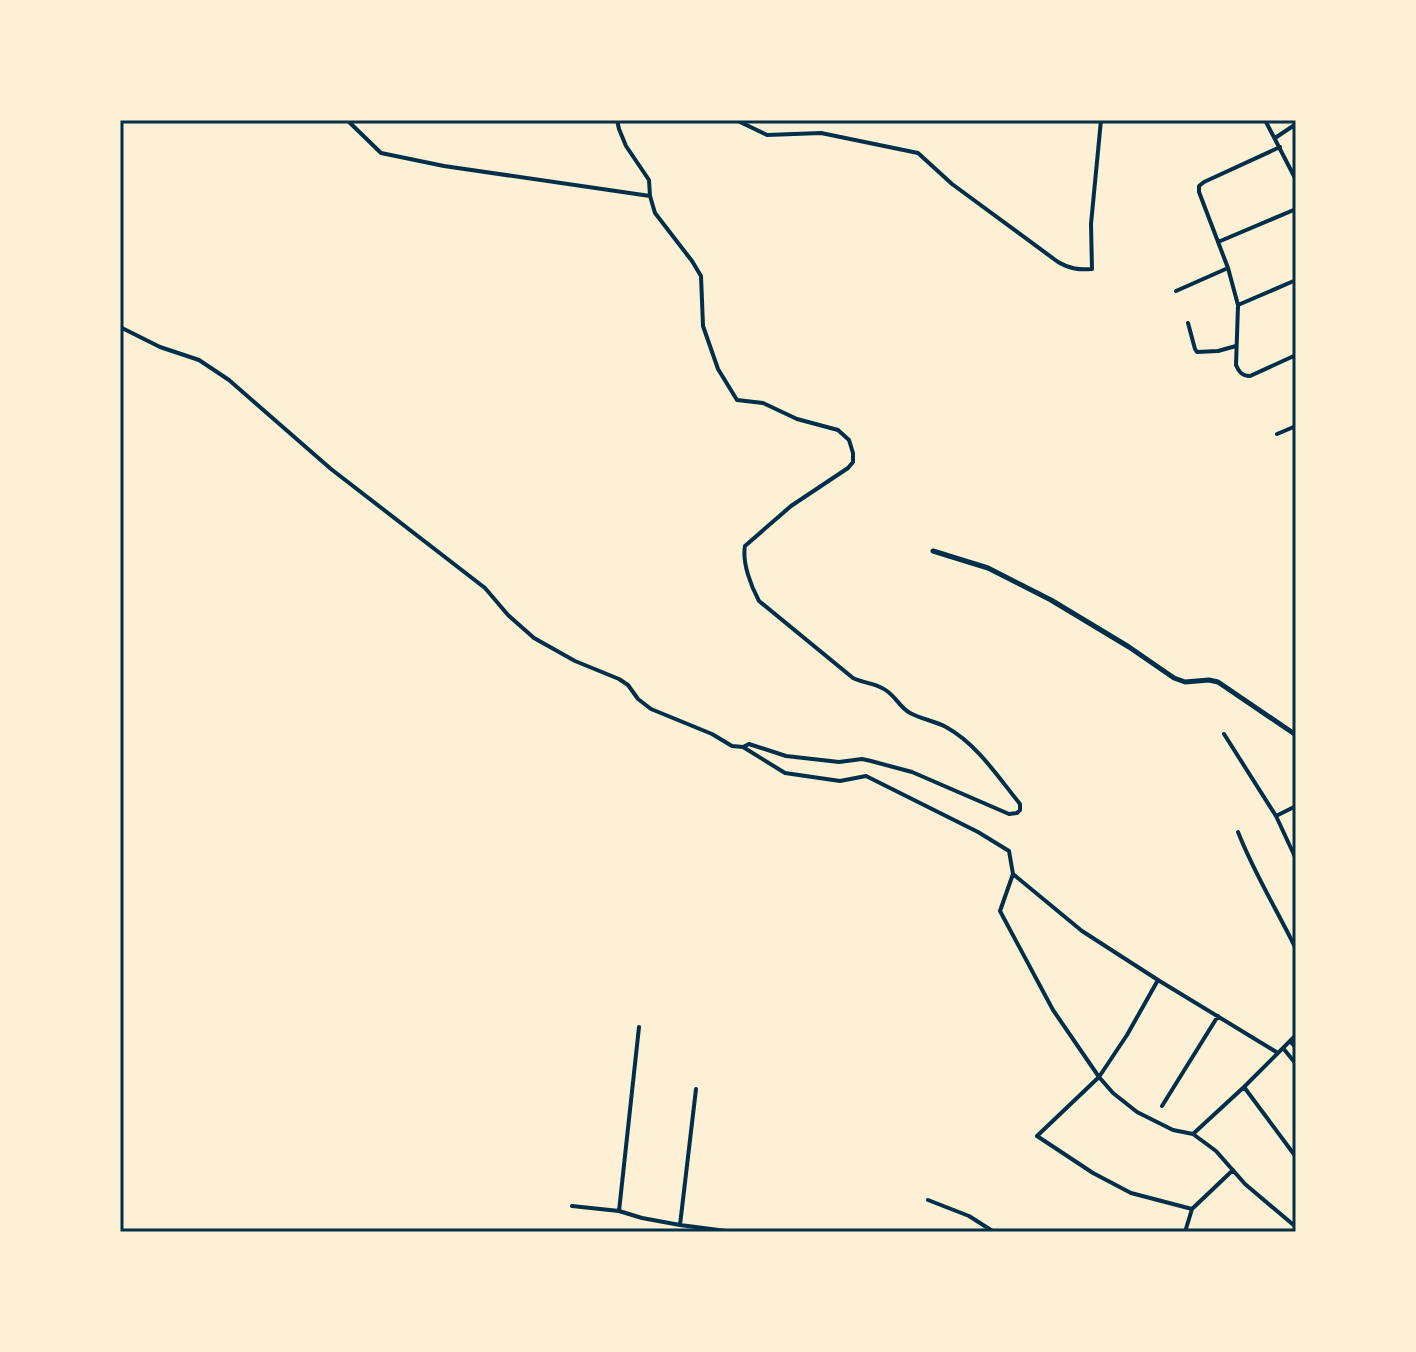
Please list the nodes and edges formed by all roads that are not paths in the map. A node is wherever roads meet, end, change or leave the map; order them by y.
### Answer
1 (347, 120) edge
2 (617, 120) edge
3 (736, 120) edge
4 (1101, 120) edge
5 (1265, 120) edge
6 (1295, 126) edge
7 (1275, 138) junction
8 (1280, 147) junction
9 (1296, 180) edge
10 (650, 196) junction
11 (1296, 209) edge
12 (1218, 242) junction
13 (1228, 268) junction
14 (1296, 280) edge
15 (1176, 291) dead end
16 (1238, 305) junction
17 (1188, 323) dead end
18 (120, 327) edge
19 (1236, 346) junction
20 (1296, 355) edge
21 (1296, 426) edge
22 (1277, 434) dead end
23 (933, 551) dead end
24 (1224, 734) dead end
25 (1296, 735) edge
26 (743, 747) junction
27 (1296, 806) edge
28 (1276, 816) junction
29 (1238, 832) dead end
30 (1296, 859) edge
31 (1013, 874) junction
32 (1296, 949) edge
33 (1158, 980) junction
34 (1218, 1016) junction
35 (639, 1027) dead end
36 (1296, 1035) edge
37 (1290, 1041) junction
38 (1283, 1048) junction
39 (1296, 1048) edge
40 (1278, 1053) junction
41 (1296, 1064) edge
42 (1099, 1077) junction
43 (1244, 1087) junction
44 (696, 1089) dead end
45 (1162, 1106) dead end
46 (1193, 1134) junction
47 (1296, 1157) edge
48 (1233, 1170) junction
49 (928, 1200) dead end
50 (572, 1206) dead end
51 (1192, 1209) junction
52 (619, 1211) junction
53 (680, 1225) junction
54 (1296, 1227) edge
55 (693, 1229) edge
56 (734, 1232) edge
57 (994, 1232) edge
58 (1185, 1232) edge

1 - 10 street
2 - 10 street
3 - 4 street
5 - 7 street
6 - 7 street
7 - 8 street
8 - 9 street
8 - 12 street
10 - 26 street
11 - 12 street
12 - 13 street
13 - 15 street
13 - 16 street
14 - 16 street
16 - 19 street
17 - 19 street
18 - 26 street
19 - 20 street
21 - 22 street
23 - 25 street
24 - 28 street
26 - 31 street
27 - 28 street
28 - 30 street
29 - 32 street
31 - 33 street
31 - 42 street
33 - 34 street
33 - 42 street
34 - 40 street
34 - 45 street
35 - 52 street
36 - 37 street
37 - 38 street
37 - 39 street
38 - 40 street
38 - 41 street
40 - 43 street
42 - 46 street
42 - 51 street
43 - 46 street
43 - 47 street
44 - 53 street
46 - 48 street
48 - 51 street
48 - 54 street
49 - 57 street
50 - 52 street
51 - 58 street
52 - 53 street
53 - 55 street
55 - 56 street

